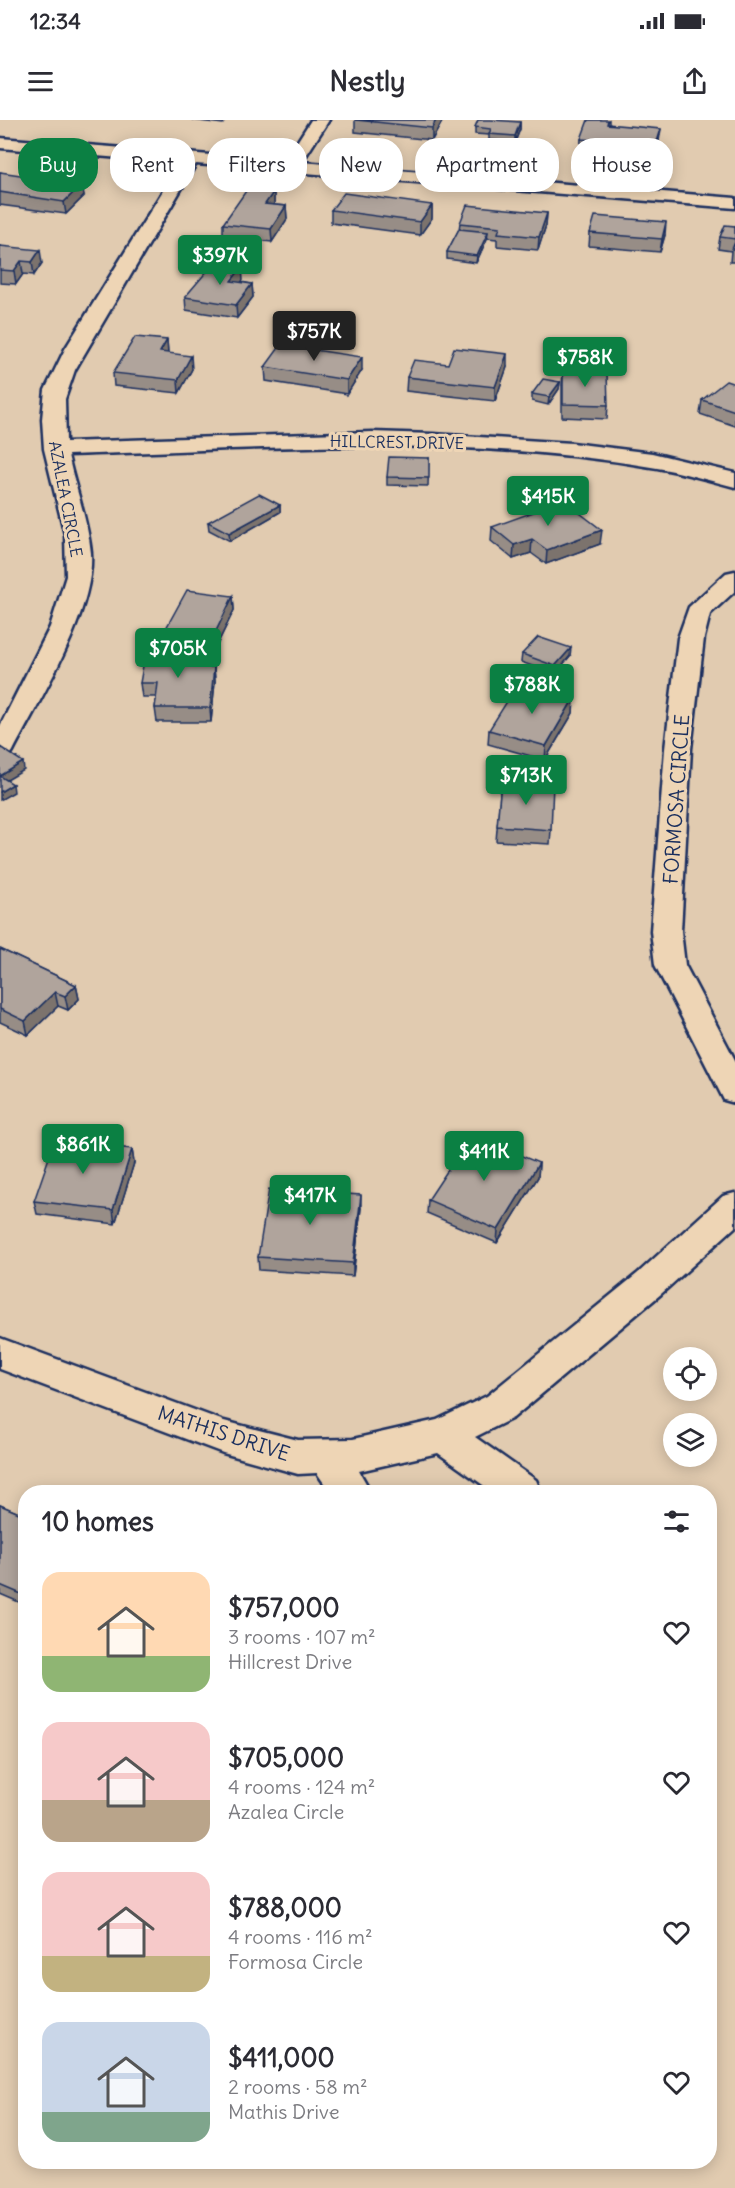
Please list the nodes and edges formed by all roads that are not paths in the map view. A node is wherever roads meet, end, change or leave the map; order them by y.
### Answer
1 (320, 120) edge
2 (307, 140) edge
3 (0, 143) edge
4 (110, 152) edge
5 (307, 168) edge
6 (169, 192) edge
7 (735, 203) edge
8 (55, 449) junction
9 (735, 480) edge
10 (735, 578) edge
11 (0, 751) edge
12 (703, 1031) junction
13 (735, 1036) edge
14 (735, 1091) edge
15 (735, 1206) edge
16 (0, 1353) edge
17 (443, 1435) junction
18 (327, 1456) junction
19 (347, 1485) edge
20 (512, 1485) edge

1 - 2 street
3 - 4 street
5 - 7 street
6 - 8 street, AZALEA CIRCLE
8 - 9 street, HILLCREST DRIVE
8 - 11 street, AZALEA CIRCLE
10 - 12 street, FORMOSA CIRCLE
12 - 13 street
12 - 14 street
15 - 17 street, MATHIS DRIVE
16 - 18 street, MATHIS DRIVE
17 - 18 street, MATHIS DRIVE
17 - 20 street
18 - 19 street

